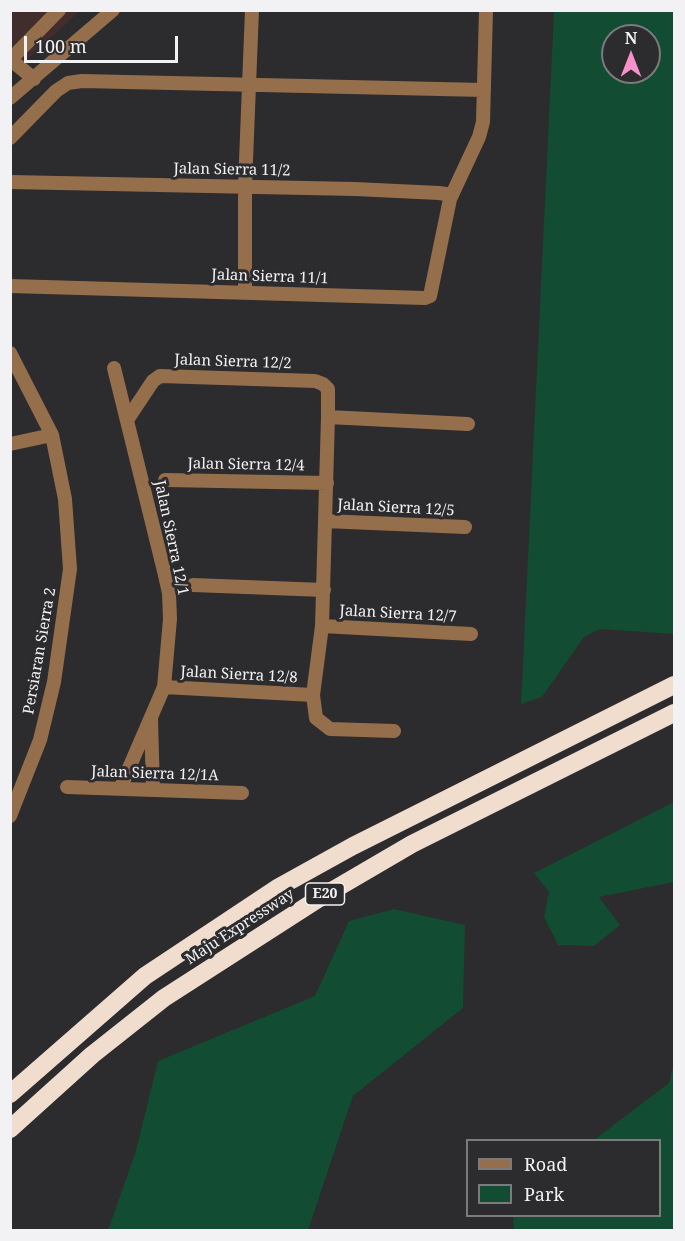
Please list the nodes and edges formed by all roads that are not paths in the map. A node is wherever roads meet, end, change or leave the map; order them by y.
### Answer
1 (59, 10) edge
2 (113, 10) edge
3 (252, 10) edge
4 (486, 10) edge
5 (11, 59) edge
6 (34, 79) junction
7 (248, 84) junction
8 (484, 90) junction
9 (10, 98) edge
10 (10, 138) edge
11 (10, 182) edge
12 (244, 186) junction
13 (450, 199) junction
14 (10, 286) edge
15 (245, 292) junction
16 (10, 353) edge
17 (114, 368) dead end
18 (328, 417) junction
19 (127, 420) junction
20 (468, 424) dead end
21 (52, 435) junction
22 (10, 444) edge
23 (165, 480) dead end
24 (327, 483) junction
25 (325, 521) junction
26 (465, 527) dead end
27 (193, 585) dead end
28 (324, 590) junction
29 (322, 626) junction
30 (471, 634) dead end
31 (675, 685) edge
32 (164, 687) junction
33 (313, 695) junction
34 (675, 713) edge
35 (151, 714) junction
36 (394, 731) dead end
37 (67, 788) dead end
38 (120, 789) junction
39 (153, 790) junction
40 (242, 793) dead end
41 (10, 816) edge
42 (10, 1094) edge
43 (10, 1129) edge

1 - 5 street
2 - 6 street
3 - 7 street
4 - 8 street, Jalan Sierra 11/1
5 - 6 street
6 - 9 street
7 - 8 street
7 - 10 street
7 - 12 street
8 - 13 street, Jalan Sierra 11/1
11 - 12 street, Jalan Sierra 11/2
12 - 13 street, Jalan Sierra 11/2
12 - 15 street
13 - 15 street, Jalan Sierra 11/1
14 - 15 street, Jalan Sierra 11/1
16 - 21 street, Persiaran Sierra 2
17 - 19 street, Jalan Sierra 12/1
18 - 19 street, Jalan Sierra 12/2
18 - 20 street
18 - 24 street
19 - 32 street, Jalan Sierra 12/1
21 - 22 street
21 - 41 street, Persiaran Sierra 2
23 - 24 street, Jalan Sierra 12/4
24 - 25 street
25 - 26 street, Jalan Sierra 12/5
25 - 28 street
27 - 28 street
28 - 29 street
29 - 30 street, Jalan Sierra 12/7
29 - 33 street
31 - 42 highway, Maju Expressway / E20
32 - 33 street, Jalan Sierra 12/8
32 - 35 street, Jalan Sierra 12/1
33 - 36 street
34 - 43 highway, Maju Expressway / E20
35 - 38 street, Jalan Sierra 12/1
35 - 39 street
37 - 38 street, Jalan Sierra 12/1A
38 - 39 street, Jalan Sierra 12/1A
39 - 40 street, Jalan Sierra 12/1A

